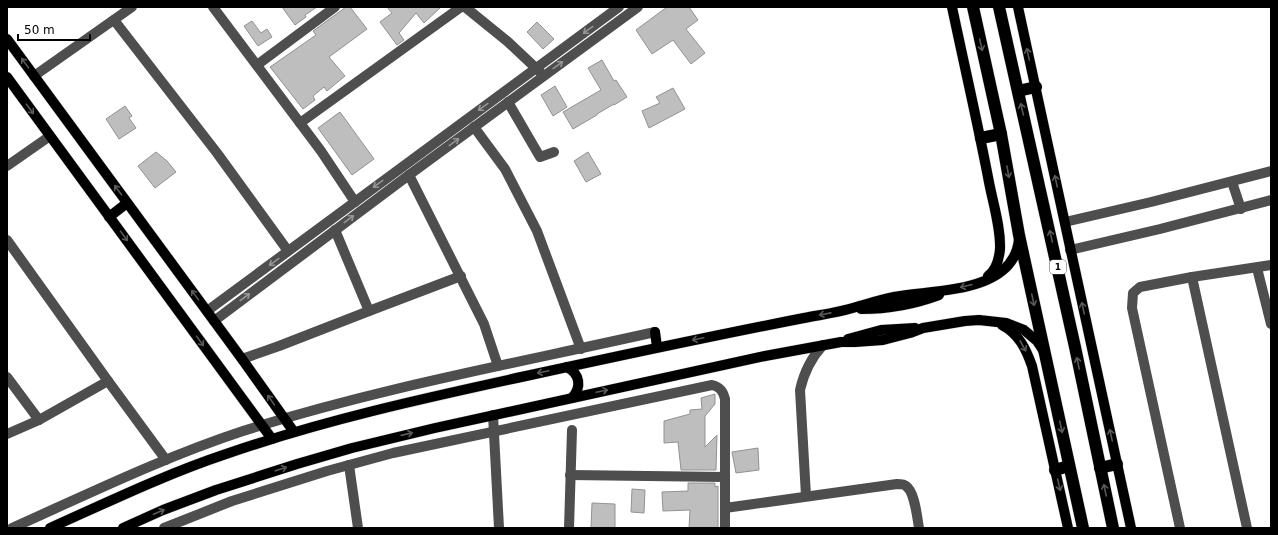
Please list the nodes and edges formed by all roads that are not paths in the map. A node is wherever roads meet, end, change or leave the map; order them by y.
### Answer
1 (132, 7) edge
2 (213, 7) edge
3 (336, 7) edge
4 (461, 7) edge
5 (465, 7) edge
6 (619, 7) edge
7 (638, 7) edge
8 (952, 7) edge
9 (973, 7) edge
10 (1000, 7) edge
11 (1018, 7) edge
12 (323, 11) edge
13 (114, 20) junction
14 (7, 39) edge
15 (257, 65) junction
16 (536, 68) junction
17 (34, 76) junction
18 (544, 76) junction
19 (7, 78) edge
20 (1036, 88) junction
21 (1018, 91) junction
22 (508, 102) junction
23 (300, 123) junction
24 (474, 127) junction
25 (1001, 134) junction
26 (50, 136) junction
27 (981, 138) junction
28 (554, 152) dead end
29 (7, 166) edge
30 (1271, 171) edge
31 (410, 175) junction
32 (1232, 182) junction
33 (1271, 200) edge
34 (355, 202) junction
35 (127, 203) junction
36 (1241, 209) junction
37 (109, 217) junction
38 (1065, 222) junction
39 (335, 230) junction
40 (1019, 235) junction
41 (7, 240) edge
42 (1070, 250) junction
43 (288, 251) junction
44 (1271, 265) edge
45 (1257, 268) junction
46 (461, 276) junction
47 (1192, 277) junction
48 (982, 282) junction
49 (369, 310) junction
50 (207, 311) junction
51 (214, 321) junction
52 (995, 321) junction
53 (1271, 324) edge
54 (655, 332) joint
55 (823, 345) junction
56 (657, 347) junction
57 (580, 349) junction
58 (1045, 356) junction
59 (242, 359) junction
60 (498, 366) junction
61 (567, 367) junction
62 (7, 377) edge
63 (108, 381) junction
64 (572, 398) junction
65 (493, 415) junction
66 (284, 419) junction
67 (39, 420) junction
68 (262, 425) junction
69 (572, 430) dead end
70 (494, 431) junction
71 (294, 432) junction
72 (7, 434) edge
73 (272, 439) junction
74 (166, 460) junction
75 (349, 464) junction
76 (1117, 464) junction
77 (1069, 466) junction
78 (1100, 468) junction
79 (1055, 470) junction
80 (570, 475) junction
81 (725, 477) junction
82 (806, 496) junction
83 (725, 508) junction
84 (12, 528) edge
85 (50, 528) edge
86 (123, 528) edge
87 (164, 528) edge
88 (358, 528) edge
89 (499, 528) edge
90 (569, 528) edge
91 (725, 528) edge
92 (919, 528) edge
93 (1068, 528) edge
94 (1083, 528) edge
95 (1113, 528) edge
96 (1131, 528) edge
97 (1180, 528) edge
98 (1247, 528) edge

1 - 13 street
2 - 15 street
3 - 12 street
4 - 23 street
5 - 16 street
6 -> 16 street
18 -> 7 street
8 - 27 main road
9 -> 25 highway
10 - 21 highway, 1
20 -> 11 main road
12 - 15 street
13 - 17 street
13 - 43 street
17 -> 14 main road
15 - 23 street
16 - 18 street
16 -> 34 street
35 -> 17 main road
18 - 22 street
19 -> 26 main road
20 - 21 highway
38 -> 20 main road
78 -> 21 highway, 1
22 - 24 street
22 - 28 street
23 - 34 street
31 -> 24 street
24 - 57 street
25 - 27 highway
25 -> 40 highway
26 - 29 street
26 - 37 main road
27 - 48 main road
30 - 32 street
39 -> 31 street
31 - 46 street
32 - 36 street
32 - 38 street
33 - 36 street
34 - 43 street
35 - 37 main road
50 -> 35 main road
36 - 42 street
37 -> 68 main road
38 - 42 main road
39 - 49 street
51 -> 39 street
40 - 48 main road
40 -> 58 highway
41 - 63 street
76 -> 42 main road
43 -> 50 street
44 - 45 street
45 - 47 street
45 - 53 street
46 - 49 street
46 - 60 street
47 - 97 street
47 - 98 street
48 -> 56 main road
49 - 59 street
50 - 51 main road
51 - 59 main road
52 - 55 main road
52 - 58 main road
52 -> 79 main road
54 - 56 main road
54 - 57 street
64 -> 55 main road
55 - 82 street
56 - 61 main road
57 - 60 street
58 -> 77 highway
66 -> 59 main road
60 - 66 street
61 - 64 main road
61 -> 71 main road
62 - 67 street
63 - 67 street
63 - 74 street
64 - 65 main road
65 - 70 street
86 -> 65 main road
66 - 68 street
66 - 71 main road
67 - 72 street
68 - 73 main road
68 - 74 street
69 - 80 street
70 - 75 street
70 - 81 street
70 - 89 street
71 - 73 main road
73 - 85 main road
74 - 84 street
75 - 87 street
75 - 88 street
76 - 78 highway
76 - 96 main road
77 - 79 highway
77 - 94 highway
95 -> 78 highway, 1
79 -> 93 main road
80 - 81 street
80 - 90 street
81 - 83 street
82 - 83 street
82 - 92 street
83 - 91 street

